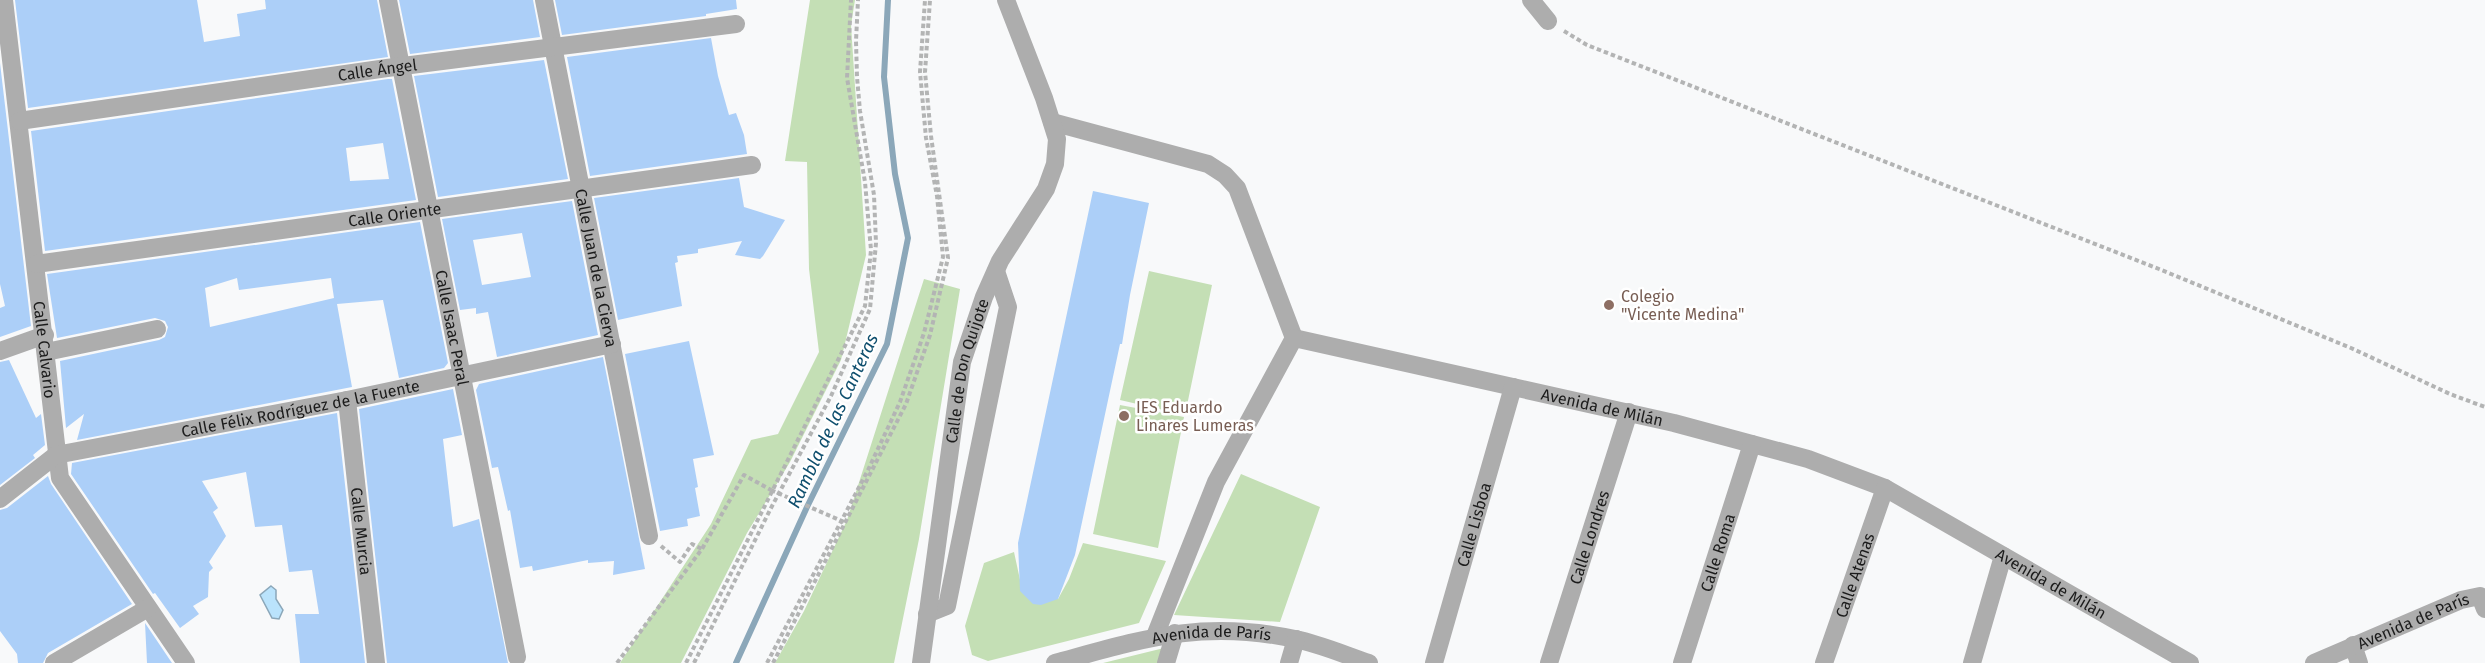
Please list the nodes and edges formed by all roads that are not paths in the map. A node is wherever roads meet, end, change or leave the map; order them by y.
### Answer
1 (4, 0) edge
2 (388, 0) edge
3 (544, 0) edge
4 (1006, 0) edge
5 (1531, 0) edge
6 (1548, 21) road end
7 (736, 24) dead end
8 (554, 48) junction
9 (5, 58) edge
10 (401, 67) junction
11 (19, 121) junction
12 (1052, 122) junction
13 (752, 165) dead end
14 (581, 189) junction
15 (428, 210) junction
16 (36, 264) junction
17 (996, 271) junction
18 (156, 329) dead end
19 (1294, 338) junction
20 (45, 344) junction
21 (612, 344) junction
22 (0, 351) edge
23 (463, 376) junction
24 (1513, 387) junction
25 (347, 400) junction
26 (1629, 412) junction
27 (1752, 444) junction
28 (56, 455) junction
29 (1884, 488) junction
30 (0, 499) edge
31 (649, 536) road end
32 (2003, 556) junction
33 (2483, 602) edge
34 (148, 608) junction
35 (927, 614) junction
36 (1175, 633) junction
37 (1155, 636) junction
38 (1296, 639) junction
39 (2353, 645) junction
40 (517, 657) dead end
41 (54, 663) edge
42 (186, 663) edge
43 (376, 663) edge
44 (921, 663) edge
45 (1055, 663) edge
46 (1166, 663) edge
47 (1289, 663) edge
48 (1369, 663) edge
49 (1434, 663) edge
50 (1549, 663) edge
51 (1682, 663) edge
52 (1824, 663) edge
53 (1972, 663) edge
54 (2190, 663) edge
55 (2314, 663) edge
56 (2359, 663) edge

1 - 9 street, Calle Calvario
2 - 10 street, Calle Isaac Peral
3 - 8 street, Calle Juan de la Cierva
4 - 12 street, Calle de Don Quijote
5 - 6 street
7 - 8 street, Calle Ángel
8 - 10 street, Calle Ángel
8 - 14 street, Calle Juan de la Cierva
9 - 11 street, Calle Calvario
10 - 11 street, Calle Ángel
10 - 15 street, Calle Isaac Peral
11 - 16 street, Calle Calvario
12 - 17 street, Calle de Don Quijote
12 - 19 street
13 - 14 street, Calle Oriente
14 - 15 street, Calle Oriente
14 - 21 street, Calle Juan de la Cierva
15 - 16 street, Calle Oriente
15 - 23 street, Calle Isaac Peral
16 - 20 street, Calle Calvario
17 - 35 street, Calle de Don Quijote
17 - 35 street
18 - 20 street
19 - 24 street, Avenida de Milán
19 - 37 street
20 - 22 street
20 - 28 street, Calle Calvario
21 - 23 street, Calle Félix Rodríguez de la Fuente
21 - 31 street, Calle Juan de la Cierva
23 - 25 street, Calle Félix Rodríguez de la Fuente
23 - 40 street, Calle Isaac Peral
24 - 26 street, Avenida de Milán
24 - 49 street, Calle Lisboa
25 - 28 street, Calle Félix Rodríguez de la Fuente
25 - 43 street, Calle Murcia
26 - 27 street, Avenida de Milán
26 - 50 street, Calle Londres
27 - 29 street, Avenida de Milán
27 - 51 street, Calle Roma
28 - 30 street, Calle Félix Rodríguez de la Fuente
28 - 34 street, Calle Calvario
29 - 32 street, Avenida de Milán
29 - 52 street, Calle Atenas
32 - 53 street
32 - 54 street, Avenida de Milán
33 - 39 street, Avenida de París
34 - 41 street
34 - 42 street, Calle Calvario
35 - 44 street, Calle de Don Quijote
36 - 37 street, Avenida de París
36 - 38 street, Avenida de París
36 - 46 street
37 - 45 street, Avenida de París
38 - 47 street
38 - 48 street, Avenida de París
39 - 55 street, Avenida de París
39 - 56 street

